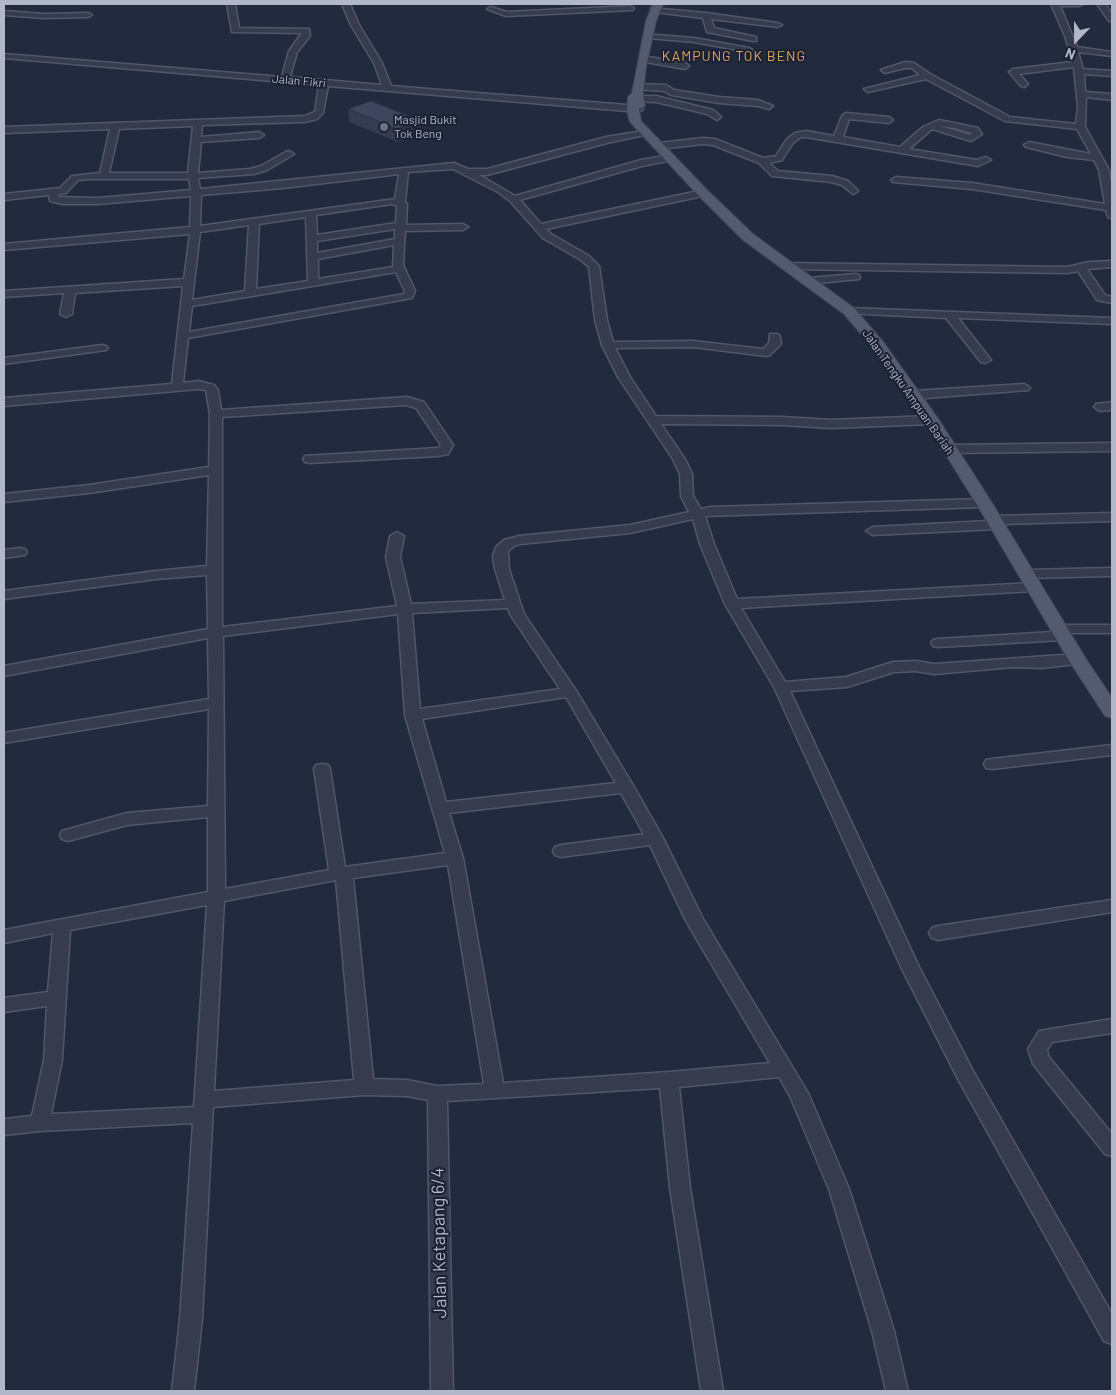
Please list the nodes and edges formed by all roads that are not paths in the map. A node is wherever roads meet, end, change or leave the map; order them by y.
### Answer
1 (231, 4) edge
2 (346, 4) edge
3 (618, 4) edge
4 (1031, 4) edge
5 (1036, 4) edge
6 (1055, 4) edge
7 (1079, 4) edge
8 (1101, 4) edge
9 (647, 8) edge
10 (491, 9) dead end
11 (4, 13) edge
12 (88, 15) dead end
13 (706, 15) junction
14 (1112, 19) edge
15 (778, 24) dead end
16 (648, 36) junction
17 (754, 39) dead end
18 (1073, 49) junction
19 (749, 50) dead end
20 (1112, 54) edge
21 (4, 56) edge
22 (643, 60) junction
23 (685, 66) dead end
24 (1078, 68) junction
25 (885, 70) dead end
26 (1112, 73) edge
27 (927, 76) junction
28 (285, 80) junction
29 (324, 84) junction
30 (1024, 84) dead end
31 (385, 89) junction
32 (868, 89) dead end
33 (1082, 94) junction
34 (1112, 97) edge
35 (636, 102) junction
36 (769, 106) dead end
37 (595, 107) junction
38 (717, 117) dead end
39 (889, 120) dead end
40 (198, 123) junction
41 (115, 125) junction
42 (931, 126) dead end
43 (1080, 127) junction
44 (644, 129) junction
45 (4, 130) edge
46 (709, 132) dead end
47 (259, 135) dead end
48 (838, 138) junction
49 (195, 140) junction
50 (703, 141) junction
51 (1029, 144) dead end
52 (659, 146) junction
53 (902, 150) junction
54 (289, 154) dead end
55 (670, 158) junction
56 (1097, 158) junction
57 (986, 160) dead end
58 (762, 161) junction
59 (404, 170) junction
60 (1108, 170) edge
61 (464, 171) junction
62 (487, 172) junction
63 (104, 176) junction
64 (193, 176) junction
65 (478, 180) junction
66 (896, 180) dead end
67 (853, 191) dead end
68 (54, 193) junction
69 (703, 193) junction
70 (196, 194) junction
71 (4, 197) edge
72 (512, 199) junction
73 (400, 202) junction
74 (1111, 210) edge
75 (310, 213) junction
76 (254, 222) junction
77 (400, 226) junction
78 (463, 227) dead end
79 (540, 227) junction
80 (195, 230) junction
81 (312, 239) junction
82 (398, 242) junction
83 (4, 247) edge
84 (312, 257) junction
85 (1112, 264) edge
86 (785, 266) junction
87 (1081, 268) junction
88 (398, 269) junction
89 (855, 277) dead end
90 (808, 281) junction
91 (190, 282) junction
92 (313, 283) junction
93 (70, 290) junction
94 (4, 294) edge
95 (250, 294) junction
96 (1107, 300) edge
97 (187, 304) junction
98 (849, 311) junction
99 (66, 314) dead end
100 (950, 316) junction
101 (1111, 321) edge
102 (183, 336) junction
103 (774, 336) dead end
104 (608, 345) junction
105 (102, 348) dead end
106 (4, 360) edge
107 (985, 360) dead end
108 (177, 387) junction
109 (1024, 388) dead end
110 (913, 395) junction
111 (4, 402) edge
112 (216, 414) junction
113 (653, 420) junction
114 (931, 420) junction
115 (1112, 447) edge
116 (948, 449) junction
117 (308, 459) dead end
118 (216, 470) junction
119 (4, 498) edge
120 (984, 503) junction
121 (698, 514) junction
122 (1112, 517) edge
123 (996, 522) junction
124 (873, 531) dead end
125 (397, 536) dead end
126 (20, 552) dead end
127 (4, 554) edge
128 (214, 570) junction
129 (1112, 572) edge
130 (1030, 580) junction
131 (4, 594) edge
132 (512, 604) junction
133 (732, 604) junction
134 (405, 609) junction
135 (1112, 629) edge
136 (216, 632) junction
137 (1061, 633) junction
138 (938, 643) dead end
139 (1077, 659) junction
140 (4, 671) edge
141 (782, 687) junction
142 (570, 692) junction
143 (1108, 697) edge
144 (217, 703) junction
145 (1112, 712) edge
146 (413, 714) junction
147 (4, 738) edge
148 (1112, 750) edge
149 (992, 764) dead end
150 (322, 769) dead end
151 (626, 787) junction
152 (440, 808) junction
153 (216, 811) junction
154 (68, 835) dead end
155 (655, 838) junction
156 (561, 850) dead end
157 (455, 858) junction
158 (341, 873) junction
159 (216, 898) junction
160 (1112, 906) edge
161 (62, 925) junction
162 (938, 932) dead end
163 (4, 936) edge
164 (58, 998) junction
165 (4, 1005) edge
166 (1112, 1026) edge
167 (783, 1069) junction
168 (669, 1080) junction
169 (364, 1087) junction
170 (496, 1091) junction
171 (437, 1094) junction
172 (204, 1107) junction
173 (40, 1123) junction
174 (4, 1127) edge
175 (1112, 1148) edge
176 (1112, 1334) edge
177 (183, 1391) edge
178 (442, 1391) edge
179 (712, 1391) edge
180 (897, 1391) edge

1 - 28 street
2 - 31 street
3 - 9 street
4 - 5 street
6 - 7 street
6 - 18 street
8 - 14 street
9 - 10 street
9 - 13 street
9 - 16 main road
11 - 12 street
13 - 15 street
13 - 17 street
16 - 19 street
16 - 22 main road
18 - 20 street
18 - 24 street
21 - 28 street, Jalan Fikri
22 - 23 street
22 - 35 main road
24 - 26 street
24 - 30 street
24 - 33 street
25 - 27 street
27 - 32 street
27 - 43 street
28 - 29 street, Jalan Fikri
29 - 31 street, Jalan Fikri
29 - 40 street
31 - 37 street, Jalan Fikri
33 - 34 street
33 - 43 street
35 - 36 street
35 - 37 street, Jalan Fikri
35 - 37 street, Jalan Fikri
35 - 38 street
35 - 44 main road, Jalan Tengku Ampuan Bariah
39 - 48 street
40 - 41 street
40 - 49 street
41 - 45 street
41 - 63 street
42 - 53 street
43 - 56 street
44 - 52 main road, Jalan Tengku Ampuan Bariah
44 - 62 street
46 - 50 street
47 - 49 street
48 - 53 street
48 - 58 street
49 - 64 street
50 - 52 street
50 - 58 street
51 - 56 street
52 - 55 main road, Jalan Tengku Ampuan Bariah
53 - 57 street
54 - 64 street
55 - 69 main road, Jalan Tengku Ampuan Bariah
55 - 72 street
56 - 60 street
58 - 67 street
59 - 61 street
59 - 70 street
59 - 73 street
60 - 74 street
61 - 62 street
61 - 65 street
62 - 65 street
63 - 64 street
63 - 68 street
64 - 70 street
65 - 72 street
66 - 74 street
68 - 70 street
68 - 71 street
69 - 79 street
69 - 86 main road, Jalan Tengku Ampuan Bariah
70 - 80 street
72 - 79 street
73 - 75 street
73 - 77 street
75 - 76 street
75 - 81 street
76 - 80 street
76 - 95 street
77 - 78 street
77 - 81 street
77 - 82 street
79 - 104 street
80 - 83 street
80 - 91 street
81 - 84 street
82 - 84 street
82 - 88 street
84 - 92 street
85 - 87 street
86 - 87 street
86 - 90 main road, Jalan Tengku Ampuan Bariah
87 - 96 street
88 - 92 street
88 - 102 street
89 - 90 street
90 - 98 main road, Jalan Tengku Ampuan Bariah
91 - 93 street
91 - 97 street
92 - 95 street
93 - 94 street
93 - 99 street
95 - 97 street
96 - 101 street
97 - 102 street
98 - 100 street
98 - 110 main road, Jalan Tengku Ampuan Bariah
100 - 101 street
100 - 107 street
102 - 108 street
103 - 104 street
104 - 113 street
105 - 106 street
108 - 111 street
108 - 112 street
109 - 110 street
110 - 114 main road, Jalan Tengku Ampuan Bariah
112 - 117 street
112 - 118 street
113 - 114 street
113 - 121 street
114 - 116 main road, Jalan Tengku Ampuan Bariah
115 - 116 street
116 - 120 main road, Jalan Tengku Ampuan Bariah
118 - 119 street
118 - 128 street
120 - 121 street
120 - 123 main road, Jalan Tengku Ampuan Bariah
121 - 132 street
121 - 133 street
122 - 123 street
123 - 124 street
123 - 130 main road, Jalan Tengku Ampuan Bariah
125 - 134 street
126 - 127 street
128 - 131 street
128 - 136 street
129 - 130 street
130 - 133 street
130 - 137 main road, Jalan Tengku Ampuan Bariah
132 - 134 street
132 - 142 street
133 - 141 street
134 - 136 street
134 - 146 street
135 - 137 street
136 - 140 street
136 - 144 street
137 - 138 street
137 - 139 main road, Jalan Tengku Ampuan Bariah
139 - 141 street
139 - 143 main road, Jalan Tengku Ampuan Bariah
141 - 176 street
142 - 146 street
142 - 151 street
143 - 145 main road, Jalan Tengku Ampuan Bariah
144 - 147 street
144 - 153 street
146 - 152 street
148 - 149 street
150 - 158 street
151 - 152 street
151 - 155 street
152 - 157 street
153 - 154 street
153 - 159 street
155 - 156 street
155 - 167 street
157 - 158 street
157 - 170 street
158 - 159 street
158 - 169 street
159 - 161 street
159 - 172 street
160 - 162 street
161 - 163 street
161 - 164 street
164 - 165 street
164 - 173 street
166 - 175 street
167 - 168 street
167 - 180 street
168 - 170 street
168 - 179 street
169 - 171 street
169 - 172 street
170 - 171 street
171 - 178 street, Jalan Ketapang 6/4
172 - 173 street
172 - 177 street
173 - 174 street

